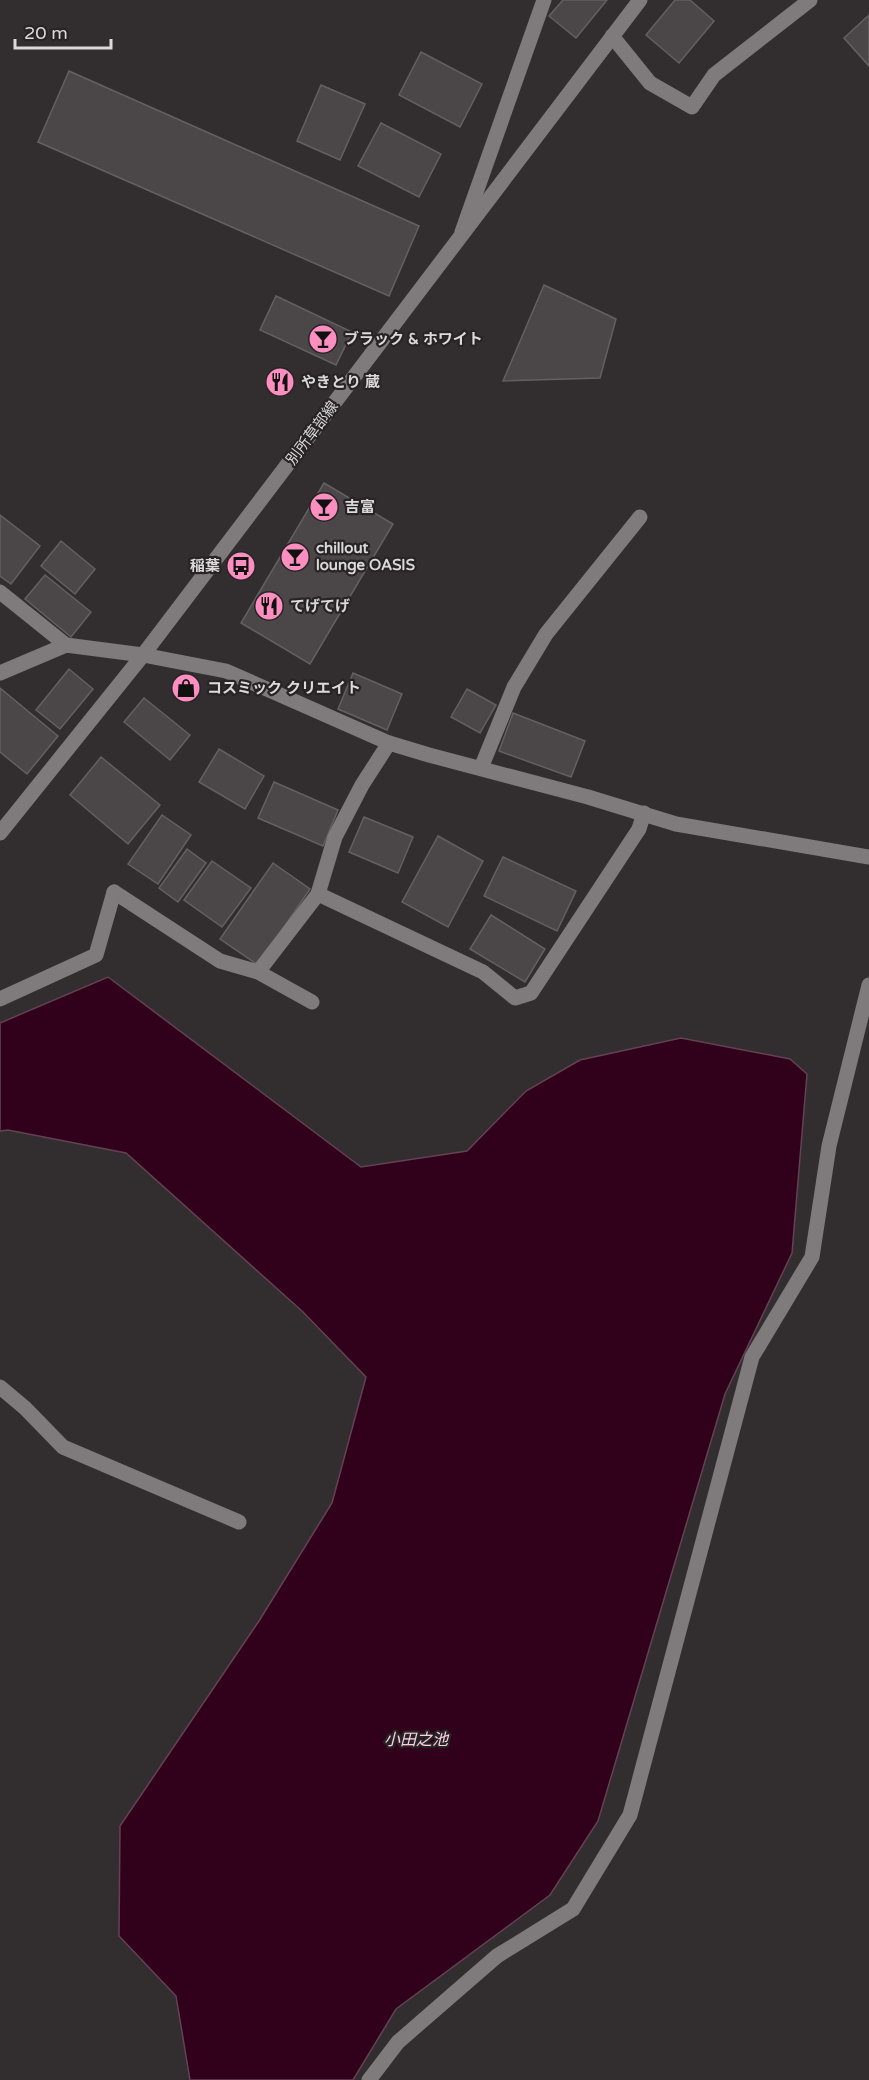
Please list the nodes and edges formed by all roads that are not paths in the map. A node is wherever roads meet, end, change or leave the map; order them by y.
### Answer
1 (544, 0) edge
2 (640, 0) edge
3 (810, 0) edge
4 (612, 36) junction
5 (461, 237) junction
6 (640, 517) dead end
7 (0, 592) edge
8 (66, 645) junction
9 (143, 655) junction
10 (0, 673) edge
11 (389, 743) junction
12 (481, 768) junction
13 (644, 813) junction
14 (0, 833) edge
15 (869, 856) edge
16 (318, 894) junction
17 (258, 972) junction
18 (869, 985) edge
19 (0, 999) edge
20 (312, 1002) dead end
21 (0, 1387) edge
22 (239, 1522) dead end
23 (369, 2080) edge

1 - 5 street
2 - 4 street, 別所草部線
3 - 4 street
4 - 5 street, 別所草部線
5 - 9 street, 別所草部線
6 - 12 street
7 - 8 street
8 - 9 street
8 - 10 street
9 - 11 street
9 - 14 street, 別所草部線
11 - 12 street
11 - 16 street
12 - 13 street
13 - 15 street
13 - 16 street
16 - 17 street
17 - 19 street
17 - 20 street
18 - 23 street
21 - 22 street

